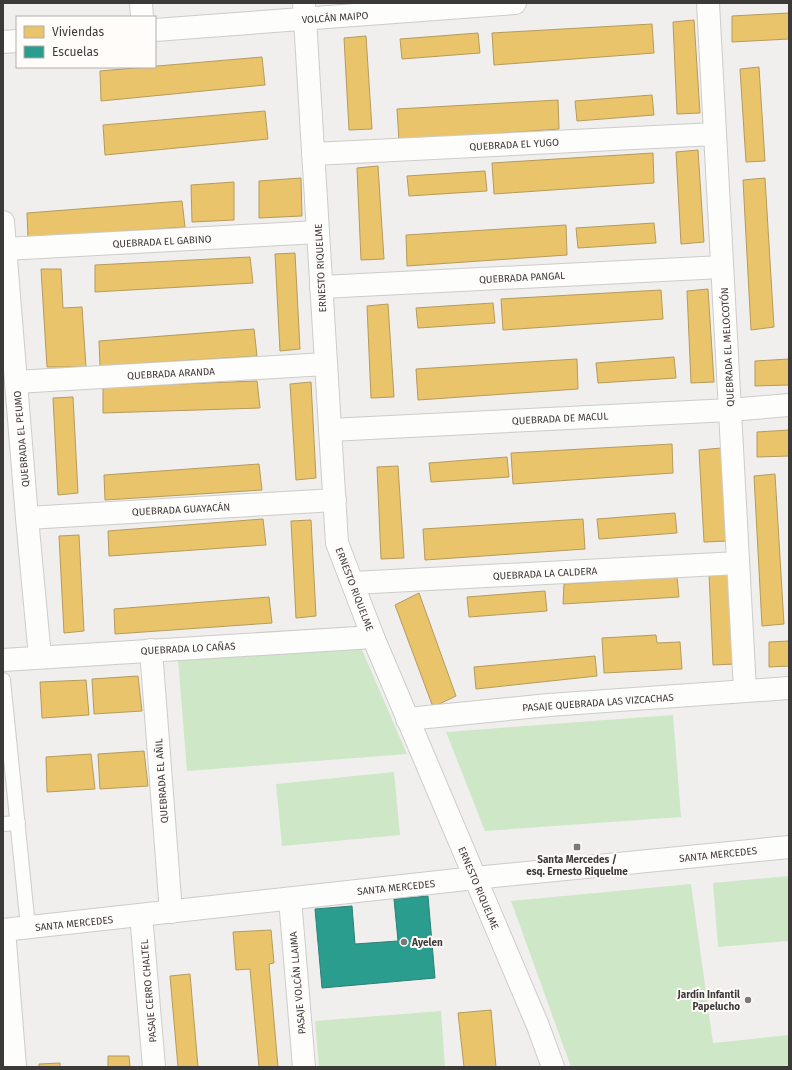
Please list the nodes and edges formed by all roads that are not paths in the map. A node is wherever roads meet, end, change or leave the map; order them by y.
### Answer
1 (141, 3) edge
2 (515, 3) edge
3 (708, 3) edge
4 (305, 11) edge
5 (142, 16) edge
6 (156, 30) edge
7 (16, 41) edge
8 (3, 42) edge
9 (715, 134) junction
10 (313, 154) junction
11 (3, 222) edge
12 (318, 232) junction
13 (5, 249) junction
14 (722, 267) junction
15 (322, 287) junction
16 (326, 364) junction
17 (16, 382) junction
18 (789, 405) edge
19 (730, 410) junction
20 (330, 430) junction
21 (335, 500) junction
22 (27, 518) junction
23 (738, 563) junction
24 (353, 583) junction
25 (373, 636) junction
26 (151, 650) junction
27 (40, 657) junction
28 (3, 660) edge
29 (3, 680) edge
30 (789, 688) edge
31 (745, 690) junction
32 (407, 718) junction
33 (18, 823) junction
34 (3, 824) edge
35 (789, 847) edge
36 (475, 878) junction
37 (290, 899) junction
38 (171, 912) junction
39 (141, 915) junction
40 (28, 927) junction
41 (3, 930) edge
42 (15, 1067) edge
43 (154, 1067) edge
44 (304, 1067) edge
45 (553, 1067) edge

1 - 5 street
2 - 4 street, VOLCÁN MAIPO
3 - 9 street, QUEBRADA EL MELOCOTÓN
4 - 6 street, VOLCÁN MAIPO
4 - 10 street, ERNESTO RIQUELME
7 - 8 street
9 - 10 street, QUEBRADA EL YUGO
9 - 14 street, QUEBRADA EL MELOCOTÓN
10 - 12 street, ERNESTO RIQUELME
11 - 13 street, QUEBRADA EL PEUMO
12 - 13 street, QUEBRADA EL GABINO
12 - 15 street, ERNESTO RIQUELME
13 - 17 street, QUEBRADA EL PEUMO
14 - 15 street, QUEBRADA PANGAL
14 - 19 street, QUEBRADA EL MELOCOTÓN
15 - 16 street, ERNESTO RIQUELME
16 - 17 street, QUEBRADA ARANDA
16 - 20 street, ERNESTO RIQUELME
17 - 22 street, QUEBRADA EL PEUMO
18 - 19 street, QUEBRADA DE MACUL
19 - 20 street, QUEBRADA DE MACUL
19 - 23 street, QUEBRADA EL MELOCOTÓN
20 - 21 street, ERNESTO RIQUELME
21 - 22 street, QUEBRADA GUAYACÁN
21 - 24 street, ERNESTO RIQUELME
22 - 27 street, QUEBRADA EL PEUMO
23 - 24 street, QUEBRADA LA CALDERA
23 - 31 street, QUEBRADA EL MELOCOTÓN
24 - 25 street, ERNESTO RIQUELME
25 - 26 street, QUEBRADA LO CAÑAS
25 - 32 street, ERNESTO RIQUELME
26 - 27 street, QUEBRADA LO CAÑAS
26 - 38 street, QUEBRADA EL AÑIL
27 - 28 street, QUEBRADA LO CAÑAS
29 - 33 lane
30 - 31 street, PASAJE QUEBRADA LAS VIZCACHAS
31 - 32 street, PASAJE QUEBRADA LAS VIZCACHAS
32 - 36 street, ERNESTO RIQUELME
33 - 34 lane
33 - 40 lane
35 - 36 street, SANTA MERCEDES
36 - 37 street, SANTA MERCEDES
36 - 45 street, ERNESTO RIQUELME
37 - 38 street, SANTA MERCEDES
37 - 44 street, PASAJE VOLCÁN LLAIMA
38 - 39 street, SANTA MERCEDES
39 - 40 street, SANTA MERCEDES
39 - 43 street, PASAJE CERRO CHALTEL
40 - 41 street, SANTA MERCEDES
41 - 42 street

